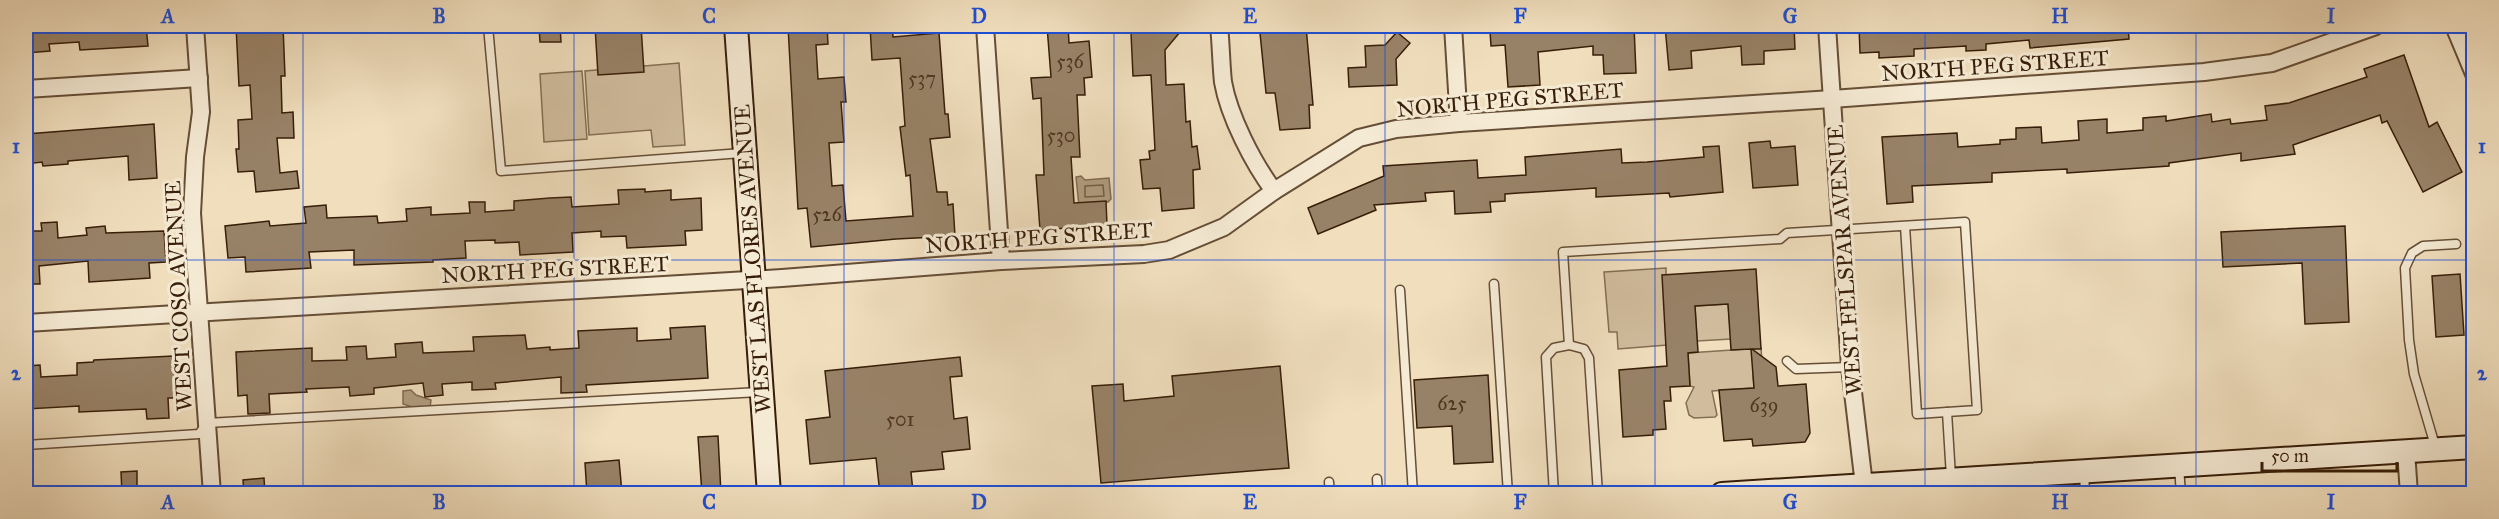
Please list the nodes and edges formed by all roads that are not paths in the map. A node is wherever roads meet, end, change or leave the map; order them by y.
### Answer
1 (195, 26) edge
2 (488, 26) edge
3 (736, 26) edge
4 (985, 26) edge
5 (1219, 26) edge
6 (1453, 26) edge
7 (1827, 26) edge
8 (2376, 26) edge
9 (2454, 26) edge
10 (2474, 74) edge
11 (199, 78) junction
12 (26, 89) edge
13 (1832, 99) junction
14 (1459, 123) junction
15 (746, 152) junction
16 (1274, 191) junction
17 (1905, 226) junction
18 (1841, 230) junction
19 (2456, 244) dead end
20 (1001, 261) junction
21 (754, 280) junction
22 (1494, 284) dead end
23 (1400, 291) dead end
24 (200, 312) junction
25 (26, 323) edge
26 (1569, 345) junction
27 (1787, 361) dead end
28 (1850, 367) junction
29 (762, 392) junction
30 (1947, 412) junction
31 (207, 423) junction
32 (26, 445) edge
33 (2474, 447) edge
34 (2436, 449) junction
35 (2406, 451) junction
36 (2179, 465) junction
37 (2084, 471) junction
38 (1377, 479) dead end
39 (1951, 479) junction
40 (1329, 482) dead end
41 (1865, 489) edge
42 (212, 494) edge
43 (769, 494) edge
44 (1330, 494) edge
45 (1378, 494) edge
46 (1413, 494) edge
47 (1508, 494) edge
48 (1554, 494) edge
49 (1598, 494) edge
50 (1722, 494) edge
51 (2085, 494) edge
52 (2181, 494) edge
53 (2409, 494) edge

1 - 11 street, WEST COSO AVENUE
2 - 15 lane
3 - 15 main road, WEST LAS FLORES AVENUE
4 - 20 street
5 - 16 street
6 - 14 street
7 - 13 street, WEST FELSPAR AVENUE
8 - 13 street, NORTH PEG STREET
9 - 10 street
11 - 12 street
11 - 24 street, WEST COSO AVENUE
13 - 14 street, NORTH PEG STREET
13 - 18 street, WEST FELSPAR AVENUE
14 - 16 street, NORTH PEG STREET
15 - 21 main road, WEST LAS FLORES AVENUE
16 - 20 street, NORTH PEG STREET
17 - 18 lane
17 - 30 lane
17 - 30 lane
18 - 26 lane
18 - 28 street, WEST FELSPAR AVENUE
19 - 34 lane
20 - 21 street, NORTH PEG STREET
21 - 24 street, NORTH PEG STREET
21 - 29 main road, WEST LAS FLORES AVENUE
22 - 47 lane
23 - 46 lane
24 - 25 street, NORTH PEG STREET
24 - 31 street, WEST COSO AVENUE
26 - 48 lane
26 - 49 lane
27 - 28 lane
28 - 41 street, WEST FELSPAR AVENUE
29 - 31 lane
29 - 43 main road, WEST LAS FLORES AVENUE
30 - 39 lane
31 - 32 lane
31 - 42 street, WEST COSO AVENUE
33 - 34 main road
34 - 35 main road
35 - 36 main road
35 - 53 street
36 - 37 main road
36 - 52 lane
37 - 39 main road
37 - 51 lane
38 - 45 lane
39 - 41 main road
40 - 44 lane
41 - 50 main road

